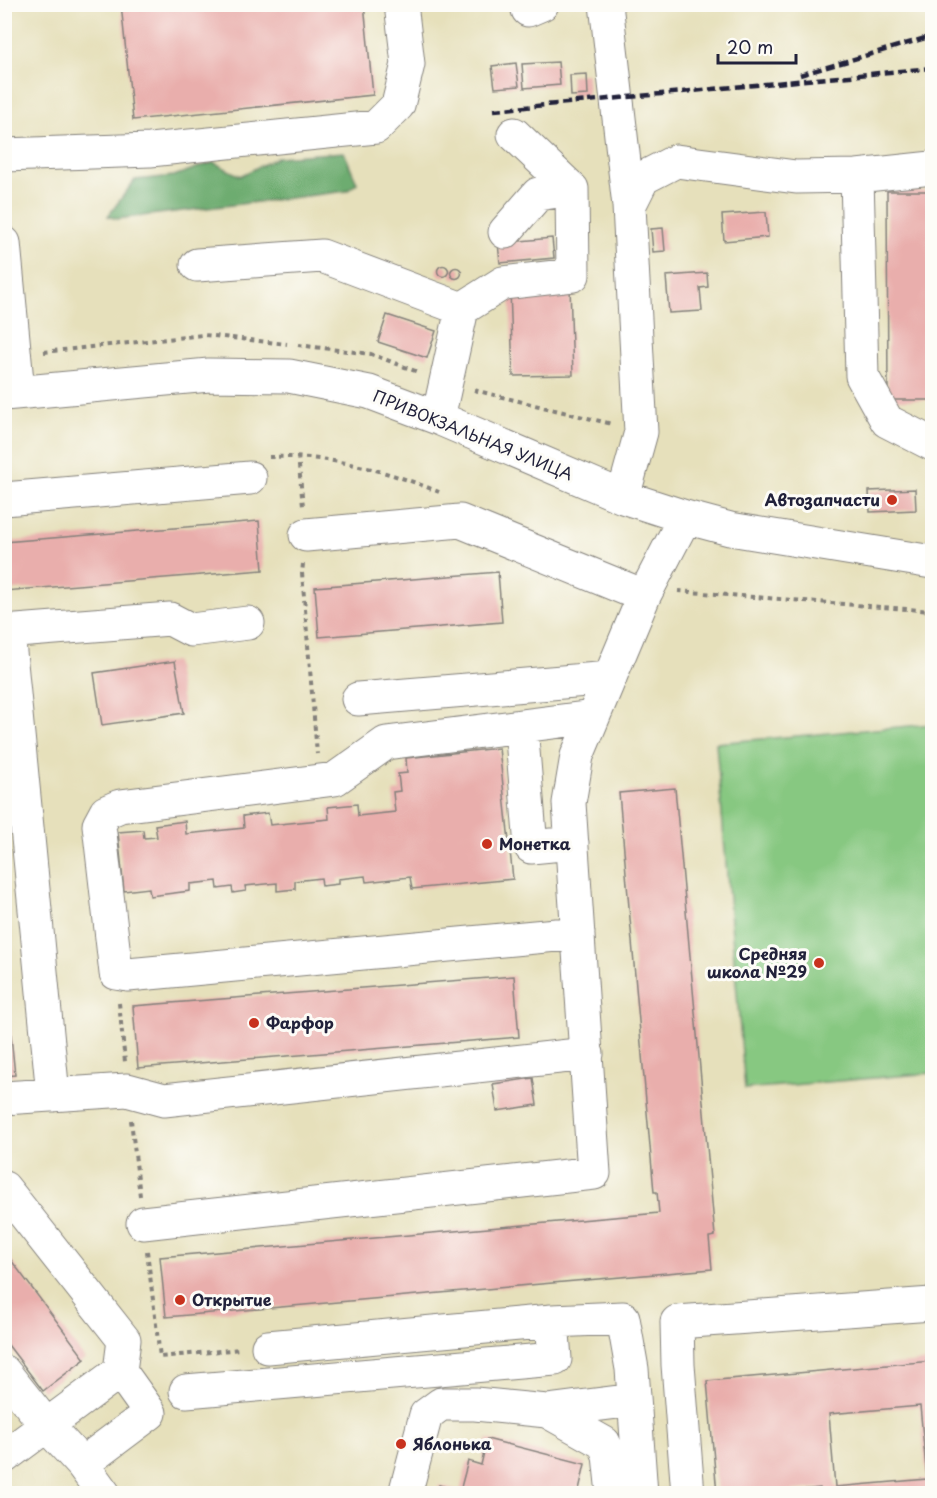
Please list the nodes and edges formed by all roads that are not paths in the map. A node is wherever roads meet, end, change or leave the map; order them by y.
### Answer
1 (401, 4) edge
2 (606, 4) edge
3 (514, 134) dead end
4 (4, 155) edge
5 (933, 168) edge
6 (857, 176) junction
7 (572, 189) junction
8 (630, 206) junction
9 (505, 232) dead end
10 (4, 243) edge
11 (197, 265) dead end
12 (462, 309) junction
13 (11, 393) edge
14 (438, 418) junction
15 (933, 444) edge
16 (250, 478) dead end
17 (623, 497) junction
18 (4, 499) edge
19 (686, 517) junction
20 (306, 535) road end
21 (933, 561) edge
22 (644, 596) junction
23 (248, 623) dead end
24 (6, 632) edge
25 (609, 678) junction
26 (358, 699) dead end
27 (593, 717) junction
28 (521, 726) junction
29 (572, 843) junction
30 (578, 933) junction
31 (588, 1054) junction
32 (53, 1095) junction
33 (4, 1098) edge
34 (4, 1188) edge
35 (143, 1223) road end
36 (933, 1304) edge
37 (552, 1321) junction
38 (678, 1365) junction
39 (120, 1371) junction
40 (4, 1372) edge
41 (292, 1382) junction
42 (633, 1384) junction
43 (186, 1391) dead end
44 (547, 1411) junction
45 (46, 1425) junction
46 (4, 1457) edge
47 (82, 1464) junction
48 (104, 1494) edge
49 (405, 1494) edge
50 (613, 1494) edge
51 (641, 1494) edge
52 (688, 1494) edge

1 - 4 street
2 - 8 street
3 - 7 street
5 - 6 street
6 - 8 street
6 - 15 street
7 - 9 street
7 - 12 street
8 - 17 street
10 - 13 street
11 - 12 street
12 - 14 street
13 - 14 street, ПРИВОКЗАЛЬНАЯ УЛИЦА
14 - 17 street, ПРИВОКЗАЛЬНАЯ УЛИЦА
16 - 18 street
17 - 19 street, ПРИВОКЗАЛЬНАЯ УЛИЦА
19 - 21 street, ПРИВОКЗАЛЬНАЯ УЛИЦА
19 - 22 street
20 - 22 street
22 - 25 street
23 - 24 street
24 - 32 street
25 - 26 street
25 - 27 street
27 - 28 street
27 - 29 street
28 - 29 street
28 - 30 street
29 - 30 street
30 - 31 street
31 - 32 street
31 - 35 street
32 - 33 street
34 - 39 street
36 - 38 street
37 - 41 street
37 - 41 street
37 - 42 street
38 - 42 street
38 - 52 street
39 - 45 street
39 - 47 street
40 - 45 street
41 - 43 street
42 - 44 street
42 - 51 street
44 - 49 street
44 - 50 street
45 - 46 street
45 - 47 street
47 - 48 street

